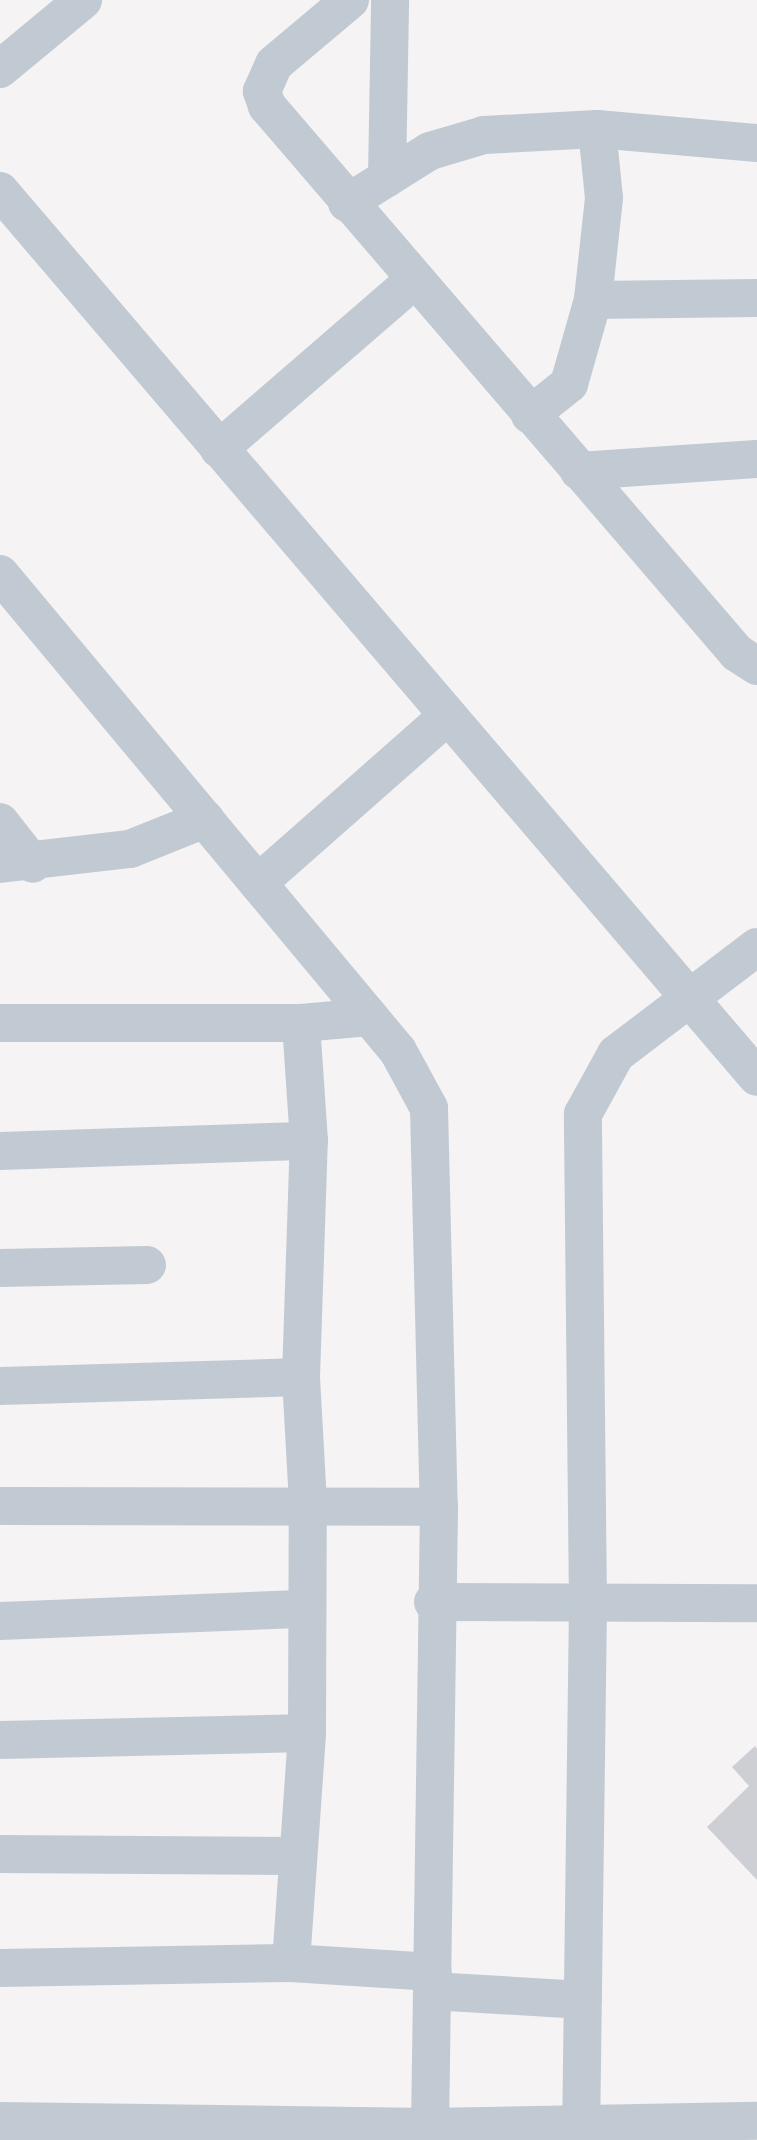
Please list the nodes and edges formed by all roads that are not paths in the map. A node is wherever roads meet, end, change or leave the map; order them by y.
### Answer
1 (83, 0) edge
2 (350, 0) edge
3 (390, 0) edge
4 (0, 69) edge
5 (597, 129) junction
6 (757, 143) edge
7 (387, 178) junction
8 (0, 191) edge
9 (346, 203) junction
10 (412, 282) junction
11 (757, 298) edge
12 (593, 300) junction
13 (530, 415) junction
14 (219, 449) junction
15 (757, 459) edge
16 (579, 471) junction
17 (0, 574) edge
18 (757, 666) edge
19 (444, 718) junction
20 (205, 819) junction
21 (0, 822) edge
22 (17, 864) edge
23 (258, 883) junction
24 (757, 947) edge
25 (688, 995) junction
26 (370, 1017) junction
27 (0, 1023) edge
28 (302, 1023) junction
29 (757, 1077) edge
30 (309, 1141) junction
31 (0, 1152) edge
32 (147, 1265) dead end
33 (0, 1268) edge
34 (301, 1377) junction
35 (0, 1386) edge
36 (308, 1503) junction
37 (0, 1506) edge
38 (439, 1507) junction
39 (433, 1602) junction
40 (757, 1603) edge
41 (588, 1606) junction
42 (305, 1609) junction
43 (0, 1621) edge
44 (307, 1732) junction
45 (0, 1740) edge
46 (0, 1854) edge
47 (297, 1856) junction
48 (291, 1963) junction
49 (0, 1968) edge
50 (433, 1982) junction
51 (583, 2000) junction
52 (0, 2121) edge
53 (757, 2121) edge
54 (430, 2127) junction
55 (582, 2130) edge

1 - 4 street
2 - 9 street
3 - 7 street
5 - 6 street
5 - 7 street
5 - 12 street
7 - 9 street
8 - 14 street
9 - 10 street
10 - 13 street
10 - 14 street
11 - 12 street
12 - 13 street
13 - 16 street
14 - 19 street
15 - 16 street
16 - 18 street
17 - 20 street
19 - 23 street
19 - 25 street
20 - 22 street
20 - 23 street
21 - 22 street
23 - 26 street
24 - 25 street
25 - 29 street
25 - 41 street
26 - 28 street
26 - 38 street
27 - 28 street
28 - 30 street
30 - 31 street
30 - 34 street
32 - 33 street
34 - 35 street
34 - 36 street
36 - 37 street
36 - 38 street
36 - 42 street
38 - 39 street
39 - 41 street
39 - 50 street
40 - 41 street
41 - 51 street
42 - 43 street
42 - 44 street
44 - 45 street
44 - 47 street
46 - 47 street
47 - 48 street
48 - 49 street
48 - 50 street
50 - 51 street
50 - 54 street
51 - 55 street
52 - 54 street
53 - 55 street
54 - 55 street

